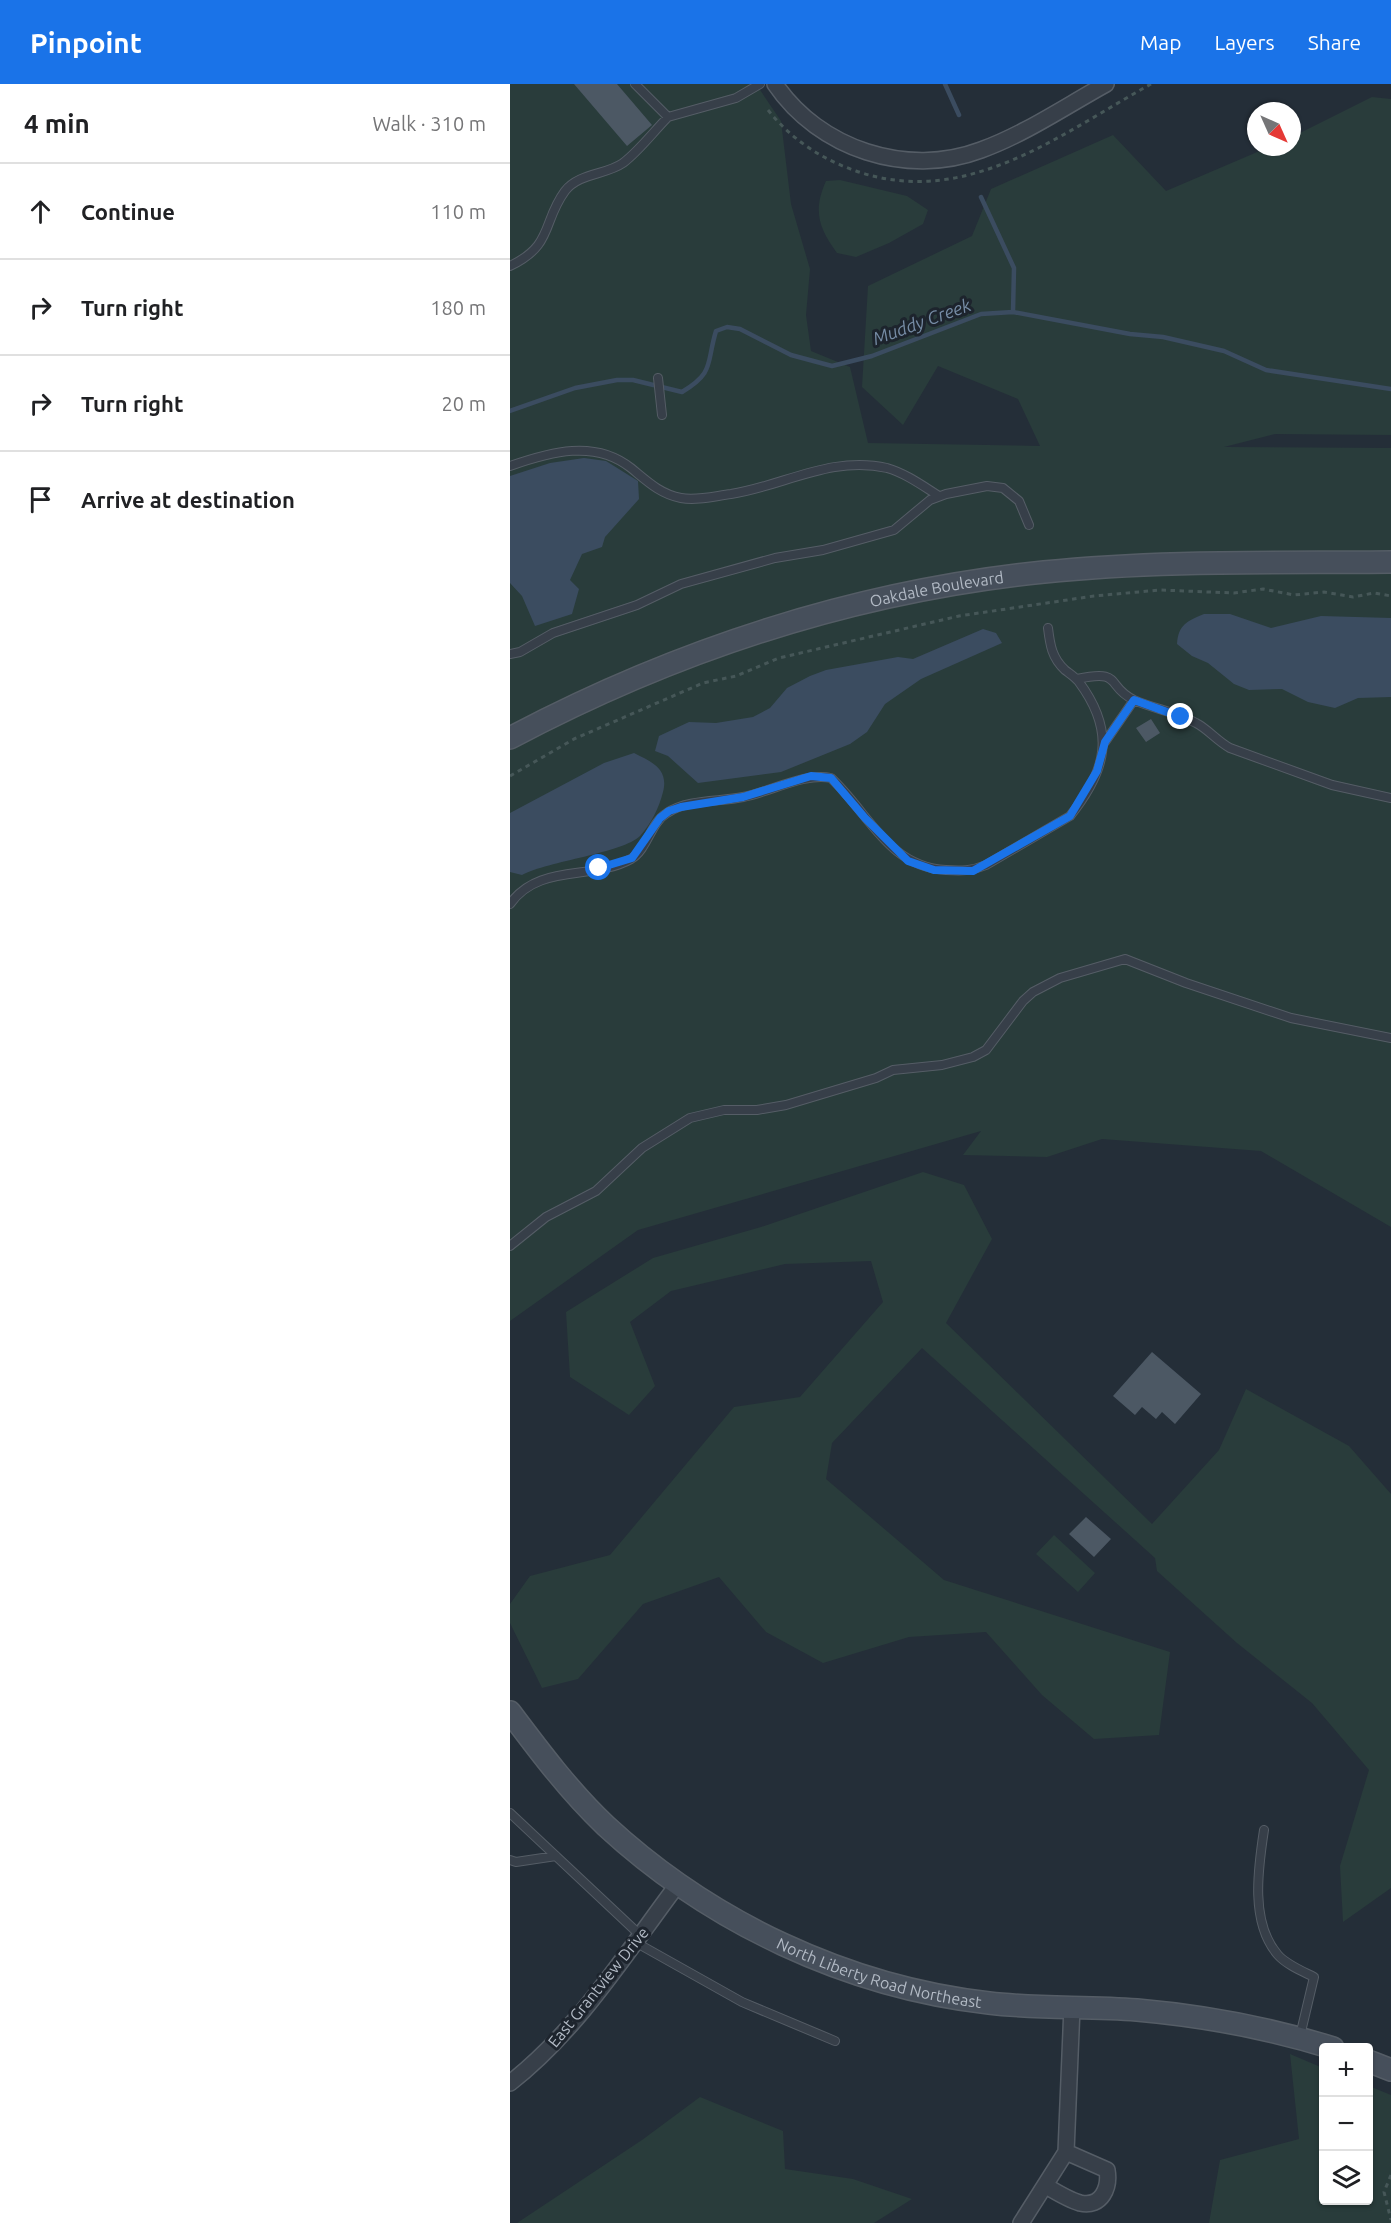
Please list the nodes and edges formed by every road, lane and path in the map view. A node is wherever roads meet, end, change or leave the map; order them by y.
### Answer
1 (635, 84) edge
2 (760, 84) edge
3 (775, 84) edge
4 (1106, 84) edge
5 (668, 117) junction
6 (510, 266) edge
7 (658, 378) dead end
8 (662, 415) dead end
9 (510, 466) edge
10 (939, 496) junction
11 (1029, 525) dead end
12 (1391, 562) edge
13 (1391, 596) edge
14 (1048, 628) dead end
15 (510, 654) edge
16 (1077, 679) junction
17 (1134, 700) junction
18 (510, 738) edge
19 (1105, 742) junction
20 (510, 776) edge
21 (1391, 798) edge
22 (510, 904) edge
23 (1391, 1038) edge
24 (510, 1246) edge
25 (510, 1713) edge
26 (510, 1813) edge
27 (1264, 1830) dead end
28 (556, 1856) junction
29 (510, 1860) edge
30 (678, 1884) junction
31 (638, 1938) junction
32 (1072, 2007) junction
33 (1299, 2037) junction
34 (835, 2042) dead end
35 (1319, 2043) edge
36 (1373, 2063) edge
37 (1391, 2070) edge
38 (510, 2083) edge
39 (1066, 2152) junction
40 (1391, 2175) edge
41 (1046, 2186) junction
42 (1391, 2220) edge
43 (1021, 2223) edge

1 - 5 lane
2 - 5 lane
3 - 4 street
5 - 6 lane
7 - 8 lane
9 - 10 lane
10 - 11 lane
10 - 15 lane
12 - 18 main road, Oakdale Boulevard
13 - 20 path
14 - 16 lane
16 - 17 lane
16 - 19 lane
17 - 19 lane
17 - 21 lane
19 - 22 lane
23 - 24 lane
25 - 30 main road, North Liberty Road Northeast
26 - 28 lane
27 - 33 lane
28 - 29 lane
28 - 31 lane
30 - 31 street, East Grantview Drive
30 - 32 main road, North Liberty Road Northeast
31 - 34 lane
31 - 38 street, East Grantview Drive
32 - 33 main road, North Liberty Road Northeast
32 - 39 street
33 - 35 main road, North Liberty Road Northeast
36 - 37 main road
39 - 41 street
39 - 41 street
40 - 42 path
41 - 43 street

